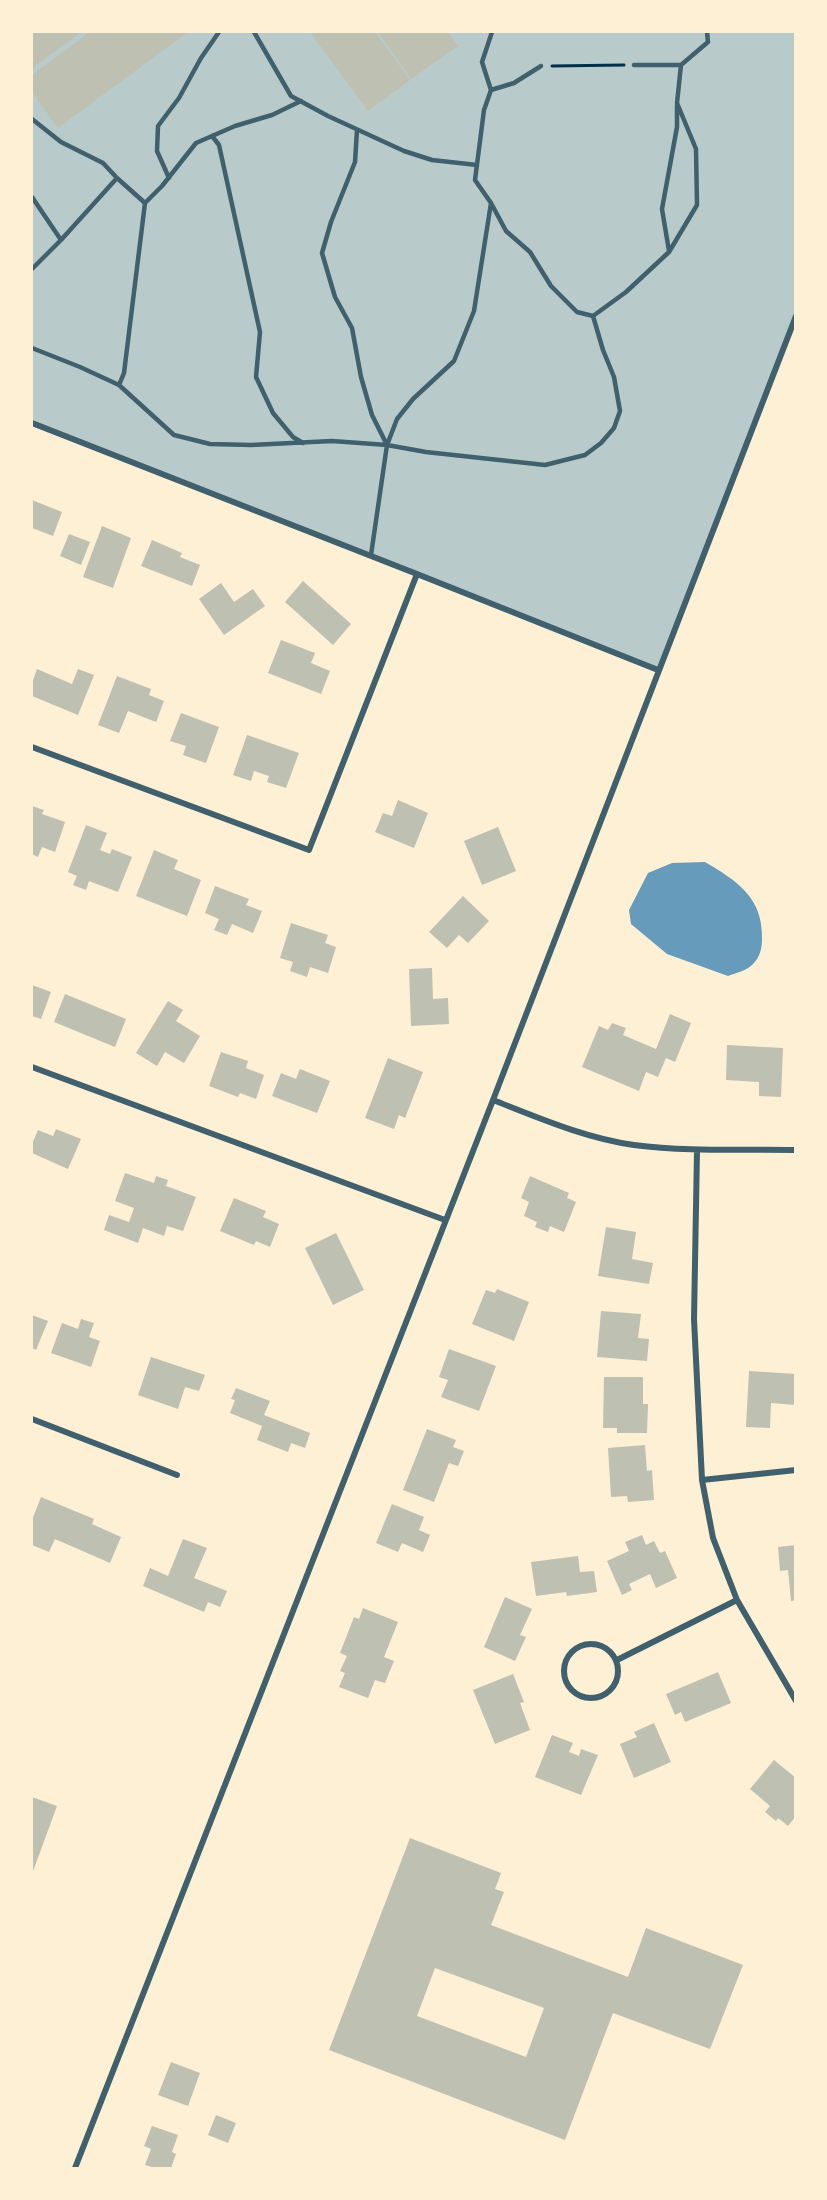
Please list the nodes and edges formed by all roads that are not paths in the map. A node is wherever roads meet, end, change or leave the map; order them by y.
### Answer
1 (219, 32) edge
2 (254, 32) edge
3 (492, 32) edge
4 (707, 32) edge
5 (634, 65) road end
6 (681, 65) junction
7 (541, 66) road end
8 (491, 90) junction
9 (301, 101) junction
10 (677, 103) junction
11 (32, 119) edge
12 (357, 130) junction
13 (212, 136) junction
14 (477, 165) junction
15 (117, 178) junction
16 (169, 178) junction
17 (32, 197) edge
18 (145, 203) junction
19 (491, 203) junction
20 (61, 240) junction
21 (669, 252) junction
22 (32, 269) edge
23 (593, 316) junction
24 (795, 316) edge
25 (32, 348) edge
26 (119, 385) junction
27 (32, 423) edge
28 (303, 442) junction
29 (387, 446) junction
30 (371, 555) junction
31 (417, 574) junction
32 (658, 670) junction
33 (32, 747) edge
34 (32, 1066) edge
35 (494, 1100) junction
36 (697, 1150) junction
37 (795, 1150) edge
38 (445, 1221) junction
39 (32, 1419) edge
40 (795, 1470) edge
41 (177, 1476) dead end
42 (702, 1480) junction
43 (737, 1600) junction
44 (617, 1660) junction
45 (795, 1701) edge
46 (75, 2169) edge

1 - 16 lane
2 - 9 lane
3 - 8 lane
4 - 6 lane
5 - 6 lane
6 - 10 lane
7 - 8 lane
8 - 14 lane
9 - 12 lane
9 - 13 lane
10 - 21 lane
10 - 21 lane
11 - 15 lane
12 - 14 lane
12 - 29 lane
13 - 16 lane
13 - 28 lane
14 - 19 lane
15 - 18 lane
15 - 20 lane
16 - 18 lane
17 - 20 lane
18 - 26 lane
19 - 23 lane
19 - 29 lane
20 - 22 lane
21 - 23 lane
23 - 29 lane
24 - 32 street
25 - 26 lane
26 - 28 lane
27 - 30 street
28 - 29 lane
29 - 30 lane
30 - 31 street
31 - 32 street
31 - 33 street
32 - 35 street
34 - 38 street
35 - 36 street
35 - 38 street
36 - 37 street
36 - 42 street
38 - 46 street
39 - 41 street
40 - 42 street
42 - 43 street
43 - 44 street
43 - 45 street
44 - 44 street

